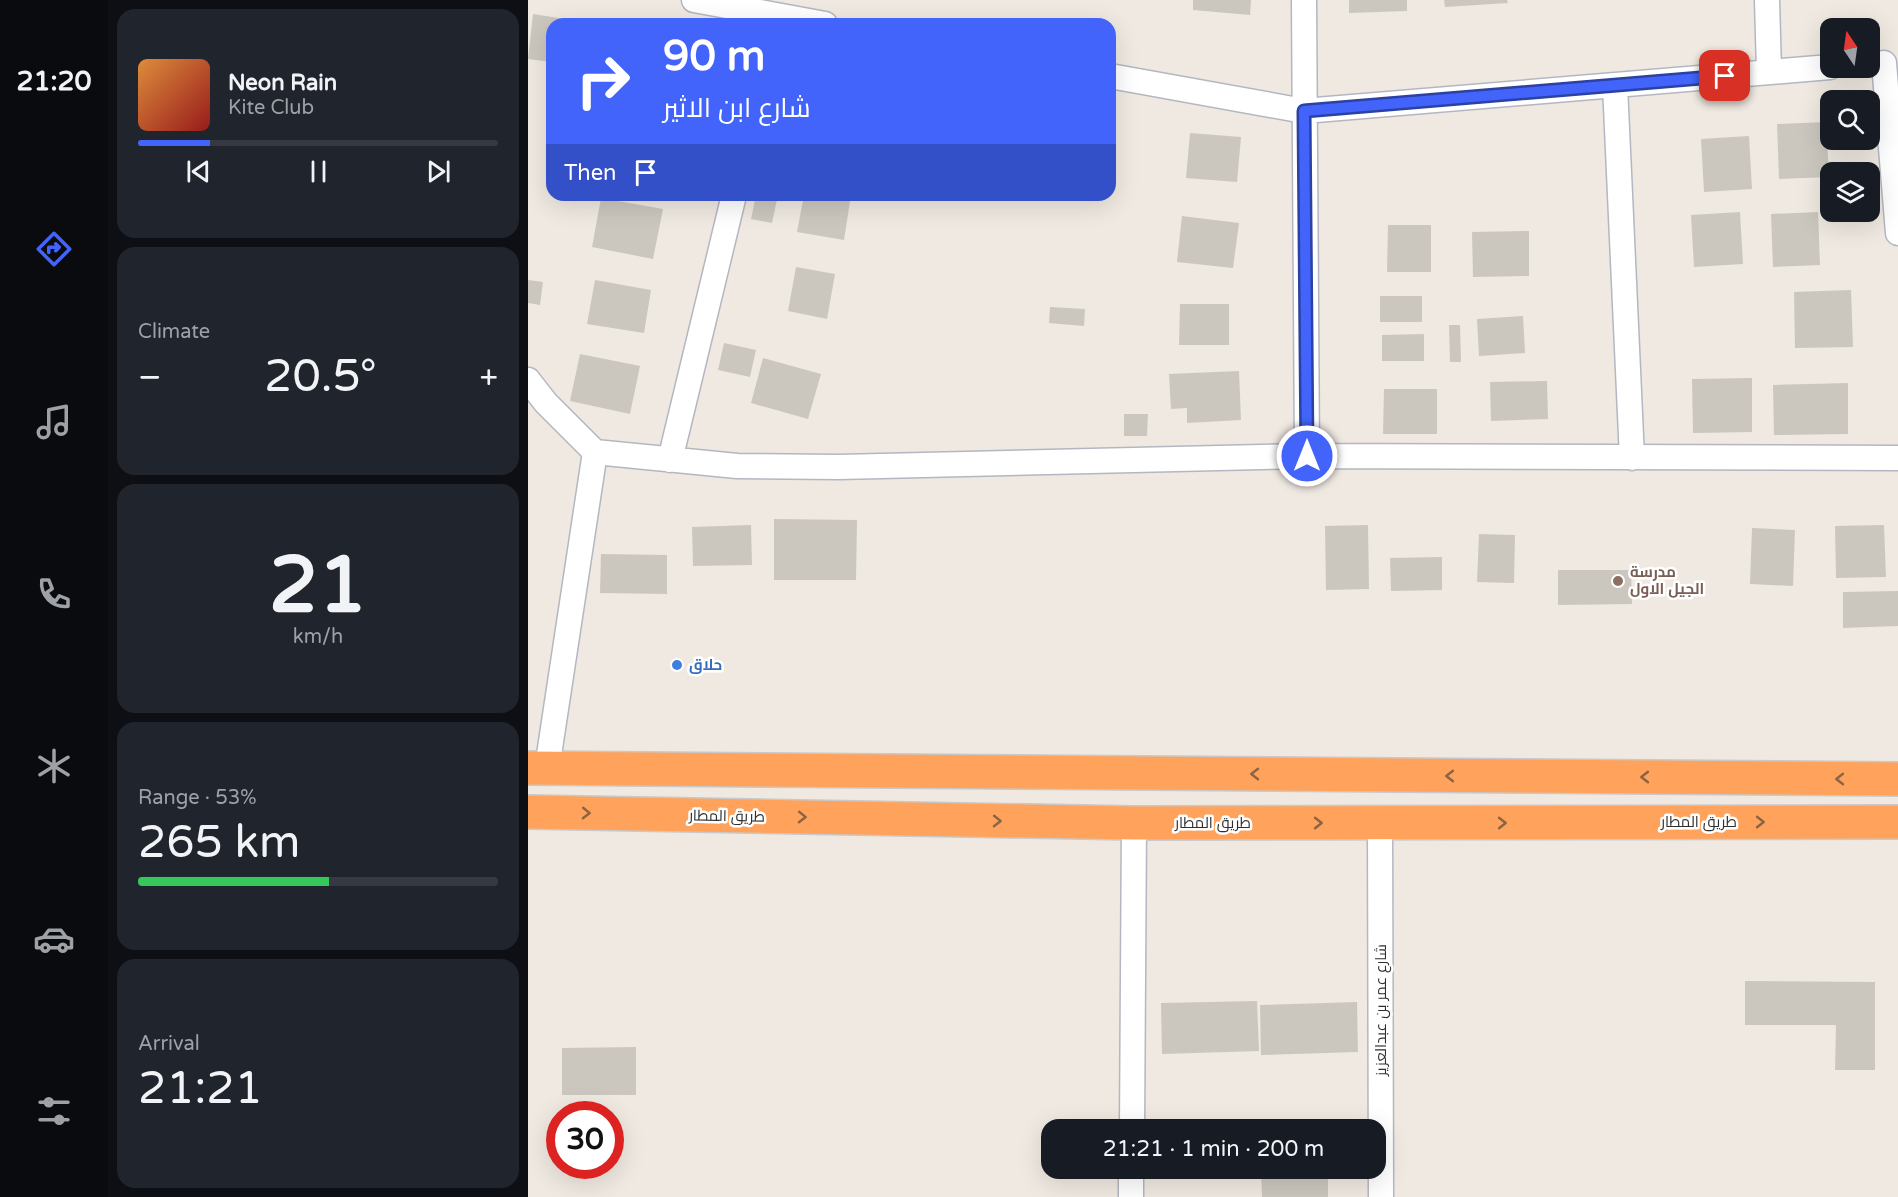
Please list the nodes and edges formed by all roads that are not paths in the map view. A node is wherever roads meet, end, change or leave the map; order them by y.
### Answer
1 (694, 0) edge
2 (1304, 0) edge
3 (1767, 0) edge
4 (778, 13) edge
5 (799, 18) edge
6 (1884, 63) edge
7 (1820, 68) edge
8 (1769, 72) junction
9 (1116, 77) edge
10 (1615, 85) junction
11 (1304, 111) junction
12 (733, 201) edge
13 (1898, 233) edge
14 (528, 380) edge
15 (595, 452) junction
16 (1307, 456) junction
17 (1632, 458) junction
18 (1898, 458) edge
19 (670, 460) junction
20 (538, 768) edge
21 (1898, 779) edge
22 (528, 812) edge
23 (1898, 822) edge
24 (1134, 823) junction
25 (1380, 823) junction
26 (1132, 1119) edge
27 (1131, 1179) edge
28 (1131, 1197) edge
29 (1382, 1197) edge

1 - 4 street
2 - 11 street
3 - 8 street
4 - 5 street
6 - 13 street
7 - 8 street
8 - 10 street
9 - 11 street
10 - 11 street
10 - 17 street
11 - 16 street
12 - 19 street
14 - 15 street
15 - 19 street
15 - 20 street
16 - 17 street
16 - 19 street
17 - 18 street
21 -> 20 highway
22 -> 24 highway, طريق المطار
25 -> 23 highway, طريق المطار
24 -> 25 highway, طريق المطار
24 - 26 street
25 - 29 street, شارع عمر بن عبدالعزيز
27 - 28 street

